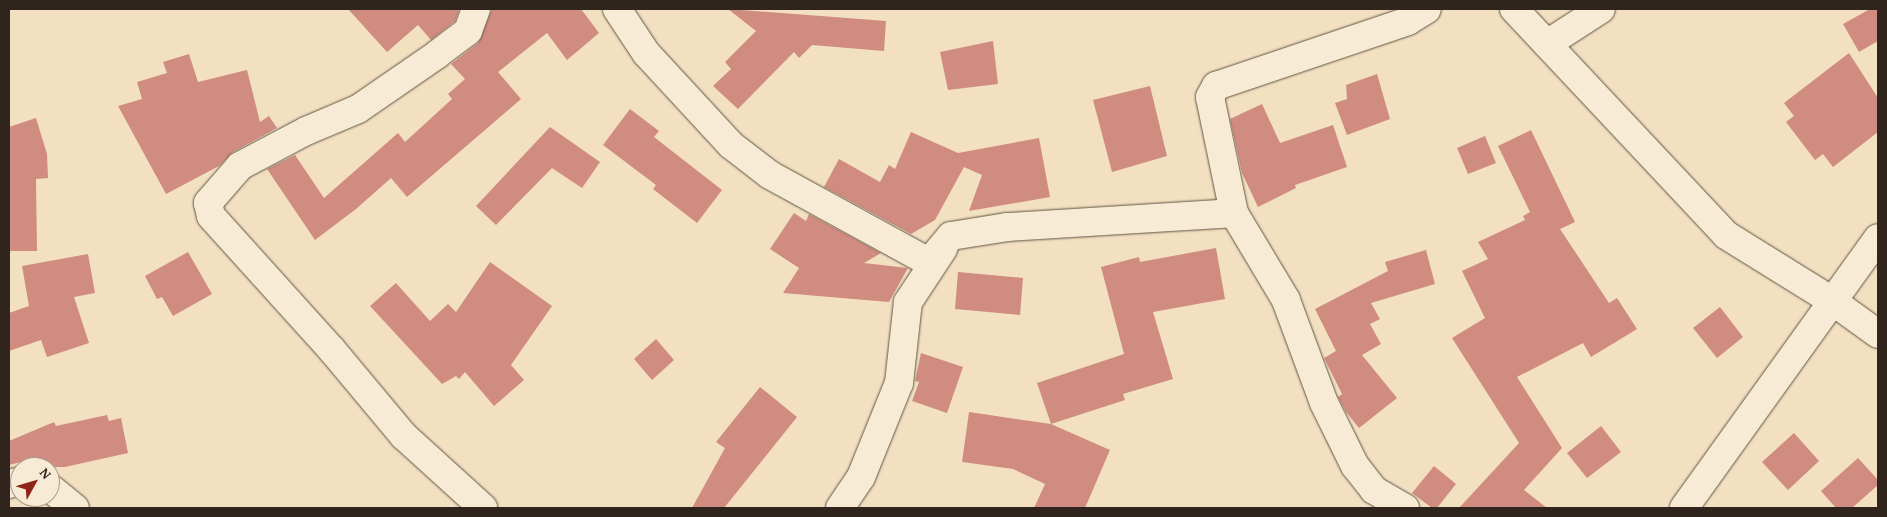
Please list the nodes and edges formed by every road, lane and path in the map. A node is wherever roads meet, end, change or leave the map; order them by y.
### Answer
1 (476, 9) edge
2 (617, 9) edge
3 (1427, 9) edge
4 (1514, 9) edge
5 (1601, 9) edge
6 (1547, 44) junction
7 (1234, 213) junction
8 (951, 236) junction
9 (1878, 238) edge
10 (1831, 300) junction
11 (1878, 334) edge
12 (60, 496) edge
13 (75, 508) edge
14 (483, 508) edge
15 (840, 508) edge
16 (1405, 508) edge
17 (1684, 508) edge

1 - 14 street
2 - 8 street
3 - 7 street
4 - 6 street
5 - 6 street
6 - 10 street
7 - 8 street
7 - 16 street
8 - 15 street
9 - 10 street
10 - 11 street
10 - 17 street
12 - 13 street

